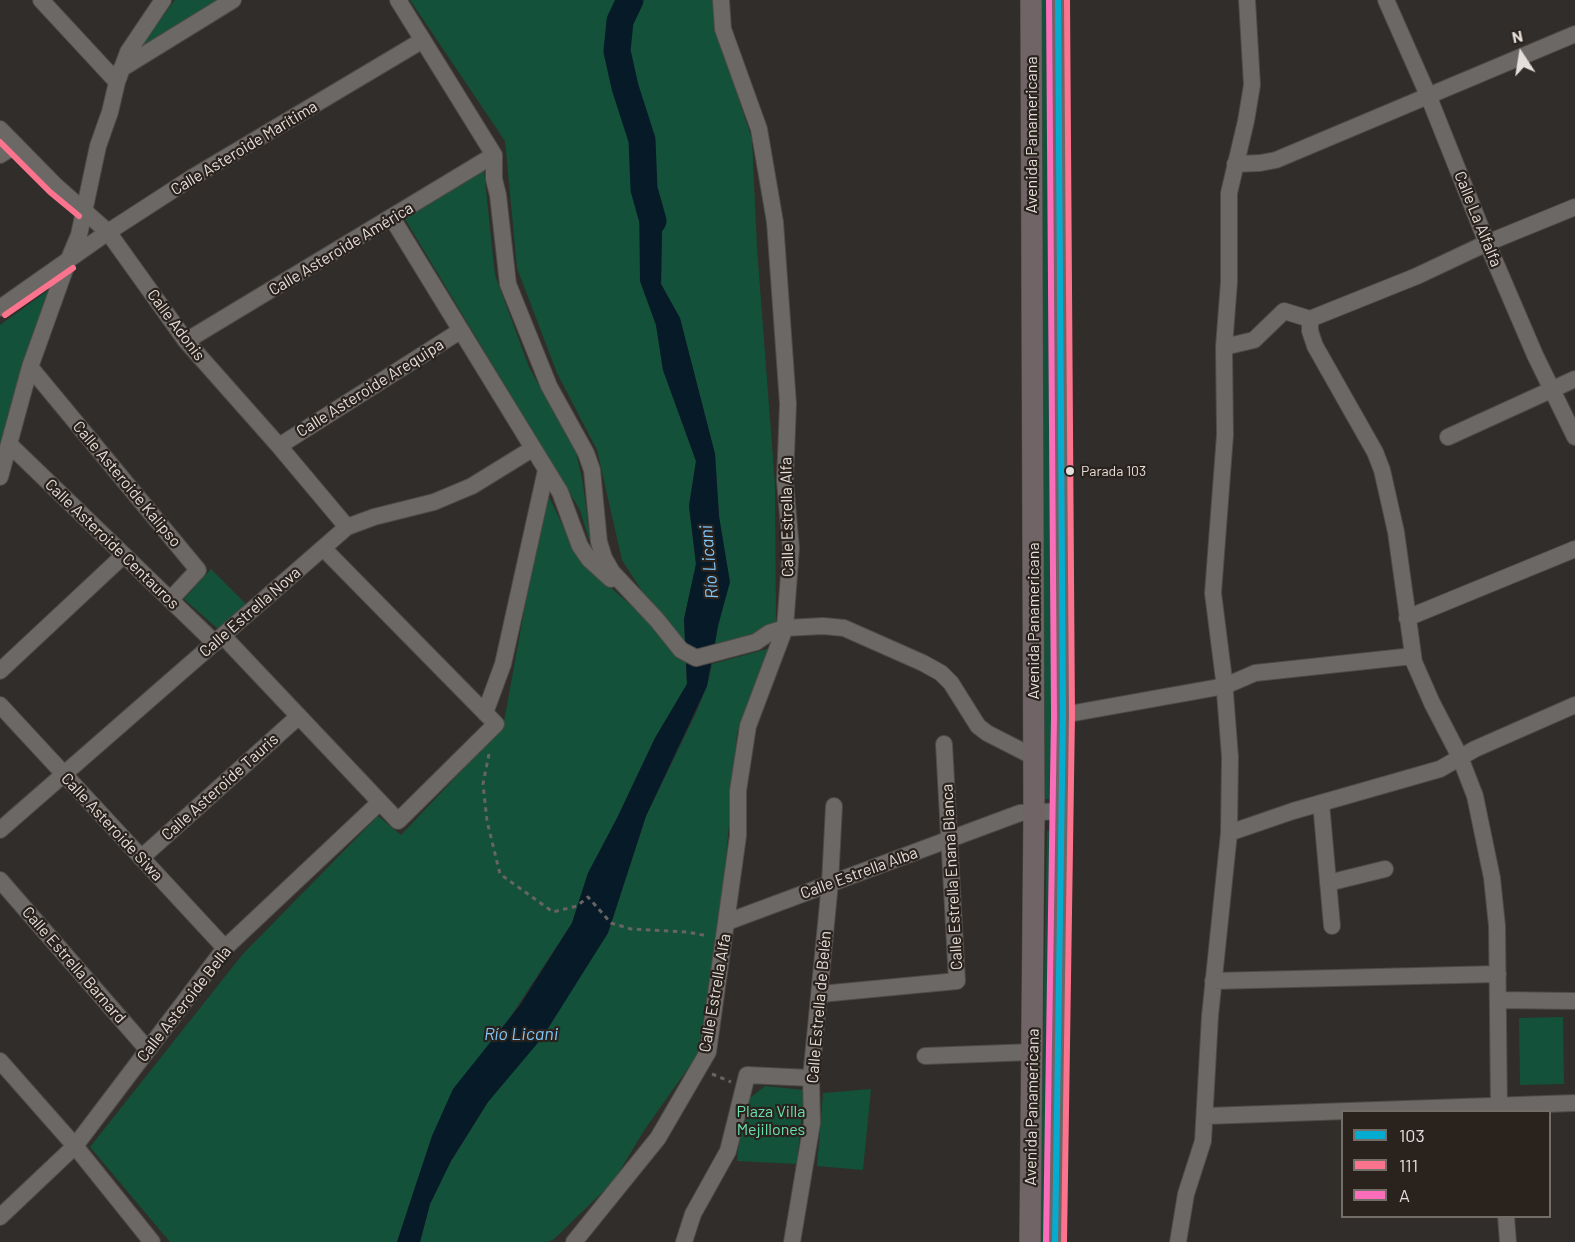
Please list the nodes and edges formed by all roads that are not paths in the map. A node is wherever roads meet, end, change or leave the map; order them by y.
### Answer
1 (41, 0) edge
2 (163, 0) edge
3 (233, 0) edge
4 (398, 0) edge
5 (721, 0) edge
6 (1031, 0) edge
7 (1058, 0) edge
8 (1386, 0) edge
9 (1250, 1) edge
10 (1575, 34) edge
11 (423, 40) junction
12 (119, 76) junction
13 (1428, 95) junction
14 (0, 129) edge
15 (16, 145) junction
16 (0, 155) edge
17 (495, 155) junction
18 (1236, 164) junction
19 (1575, 207) edge
20 (85, 209) junction
21 (392, 218) junction
22 (108, 232) junction
23 (1486, 243) junction
24 (68, 261) junction
25 (0, 308) edge
26 (1310, 320) junction
27 (460, 331) junction
28 (186, 341) junction
29 (1224, 348) junction
30 (30, 367) junction
31 (1575, 379) edge
32 (1552, 389) junction
33 (1575, 436) edge
34 (1448, 437) dead end
35 (10, 445) junction
36 (279, 446) junction
37 (532, 449) junction
38 (546, 470) junction
39 (0, 477) edge
40 (347, 527) junction
41 (323, 548) junction
42 (1575, 549) edge
43 (124, 555) junction
44 (631, 593) junction
45 (170, 600) junction
46 (1407, 618) junction
47 (786, 628) junction
48 (219, 640) junction
49 (1413, 656) junction
50 (0, 671) edge
51 (1225, 686) junction
52 (0, 705) edge
53 (1575, 705) edge
54 (1062, 715) junction
55 (299, 716) junction
56 (490, 718) junction
57 (944, 744) dead end
58 (1034, 757) junction
59 (1460, 757) junction
60 (64, 774) junction
61 (380, 802) junction
62 (1321, 803) junction
63 (834, 807) dead end
64 (1062, 811) junction
65 (1034, 812) junction
66 (0, 830) edge
67 (1229, 833) junction
68 (950, 839) junction
69 (141, 858) junction
70 (1385, 868) dead end
71 (0, 880) edge
72 (830, 883) junction
73 (1328, 883) junction
74 (727, 922) junction
75 (1332, 926) dead end
76 (225, 948) junction
77 (1498, 974) junction
78 (1213, 981) junction
79 (820, 994) junction
80 (1498, 1000) junction
81 (1575, 1001) edge
82 (148, 1050) junction
83 (1033, 1052) junction
84 (925, 1056) dead end
85 (0, 1061) edge
86 (811, 1078) junction
87 (1575, 1103) edge
88 (1499, 1109) edge
89 (1457, 1110) edge
90 (1341, 1113) edge
91 (1206, 1116) junction
92 (75, 1146) junction
93 (0, 1217) edge
94 (1506, 1218) edge
95 (152, 1242) edge
96 (574, 1242) edge
97 (684, 1242) edge
98 (792, 1242) edge
99 (1029, 1242) edge
100 (1055, 1242) edge
101 (1178, 1242) edge
102 (1508, 1242) edge

1 - 12 street
2 - 12 street
3 - 12 street
4 - 11 street
5 - 47 street, Calle Estrella Alfa
6 - 58 main road, Avenida Panamericana
7 - 54 main road, Avenida Panamericana
8 - 13 street, Calle La Alfalfa
9 - 18 street
10 - 13 street
11 - 17 street
11 - 22 street, Calle Asteroide Marítima
12 - 20 street
13 - 18 street
13 - 23 street, Calle La Alfalfa
14 - 15 street, Calle Adonis
15 - 16 street
15 - 20 street, Calle Adonis
17 - 21 street, Calle Asteroide América
17 - 44 street
18 - 29 street
19 - 23 street
20 - 22 street, Calle Adonis
20 - 24 street
21 - 27 street
21 - 28 street, Calle Asteroide América
22 - 24 street, Calle Asteroide Marítima
22 - 28 street, Calle Adonis
23 - 26 street
23 - 32 street, Calle La Alfalfa
24 - 25 street, Calle Asteroide Marítima
24 - 30 street
26 - 29 street
26 - 46 street
27 - 36 street, Calle Asteroide Arequipa
27 - 37 street
28 - 36 street, Calle Adonis
29 - 51 street
30 - 35 street
30 - 45 street, Calle Asteroide Kalipso
31 - 32 street
32 - 33 street, Calle La Alfalfa
32 - 34 street
35 - 39 street
35 - 43 street, Calle Asteroide Centauros
36 - 40 street, Calle Adonis
37 - 38 street
37 - 40 street, Calle Estrella Nova
38 - 44 street
38 - 56 street
40 - 41 street, Calle Estrella Nova
41 - 48 street, Calle Estrella Nova
41 - 56 street
42 - 46 street
43 - 45 street, Calle Asteroide Centauros
43 - 50 street
44 - 47 street
45 - 48 street, Calle Asteroide Centauros
46 - 49 street
47 - 58 street
47 - 74 street, Calle Estrella Alfa
48 - 55 street, Calle Asteroide Centauros
48 - 60 street, Calle Estrella Nova
49 - 51 street
49 - 59 street
51 - 54 street
51 - 67 street
52 - 60 street, Calle Asteroide Siwa
53 - 59 street
54 - 64 main road, Avenida Panamericana
55 - 61 street, Calle Asteroide Centauros
55 - 69 street, Calle Asteroide Tauris
56 - 61 street, Calle Asteroide Centauros
57 - 68 street, Calle Estrella Enana Blanca
58 - 65 main road, Avenida Panamericana
59 - 62 street
59 - 77 street
60 - 66 street, Calle Estrella Nova
60 - 69 street, Calle Asteroide Siwa
61 - 76 street, Calle Asteroide Bella
62 - 67 street
62 - 73 street
63 - 72 street, Calle Estrella de Belén
64 - 65 street, Calle Estrella Alba
64 - 100 main road, Avenida Panamericana
65 - 68 street, Calle Estrella Alba
65 - 83 main road, Avenida Panamericana
67 - 78 street
68 - 72 street, Calle Estrella Alba
68 - 79 street, Calle Estrella Enana Blanca
69 - 76 street, Calle Asteroide Siwa
70 - 73 street
71 - 82 street, Calle Estrella Barnard
72 - 74 street, Calle Estrella Alba
72 - 79 street, Calle Estrella de Belén
73 - 75 street
74 - 96 street, Calle Estrella Alfa
76 - 82 street, Calle Asteroide Bella
77 - 78 street
77 - 80 street
78 - 91 street
79 - 86 street, Calle Estrella de Belén
80 - 81 street
80 - 88 street
82 - 92 street, Calle Asteroide Bella
83 - 84 street
83 - 99 main road, Avenida Panamericana
85 - 92 street
86 - 97 street
86 - 98 street, Calle Estrella de Belén
87 - 88 street
88 - 89 street
90 - 91 street
91 - 101 street
92 - 93 street, Calle Asteroide Bella
92 - 95 street
94 - 102 street

